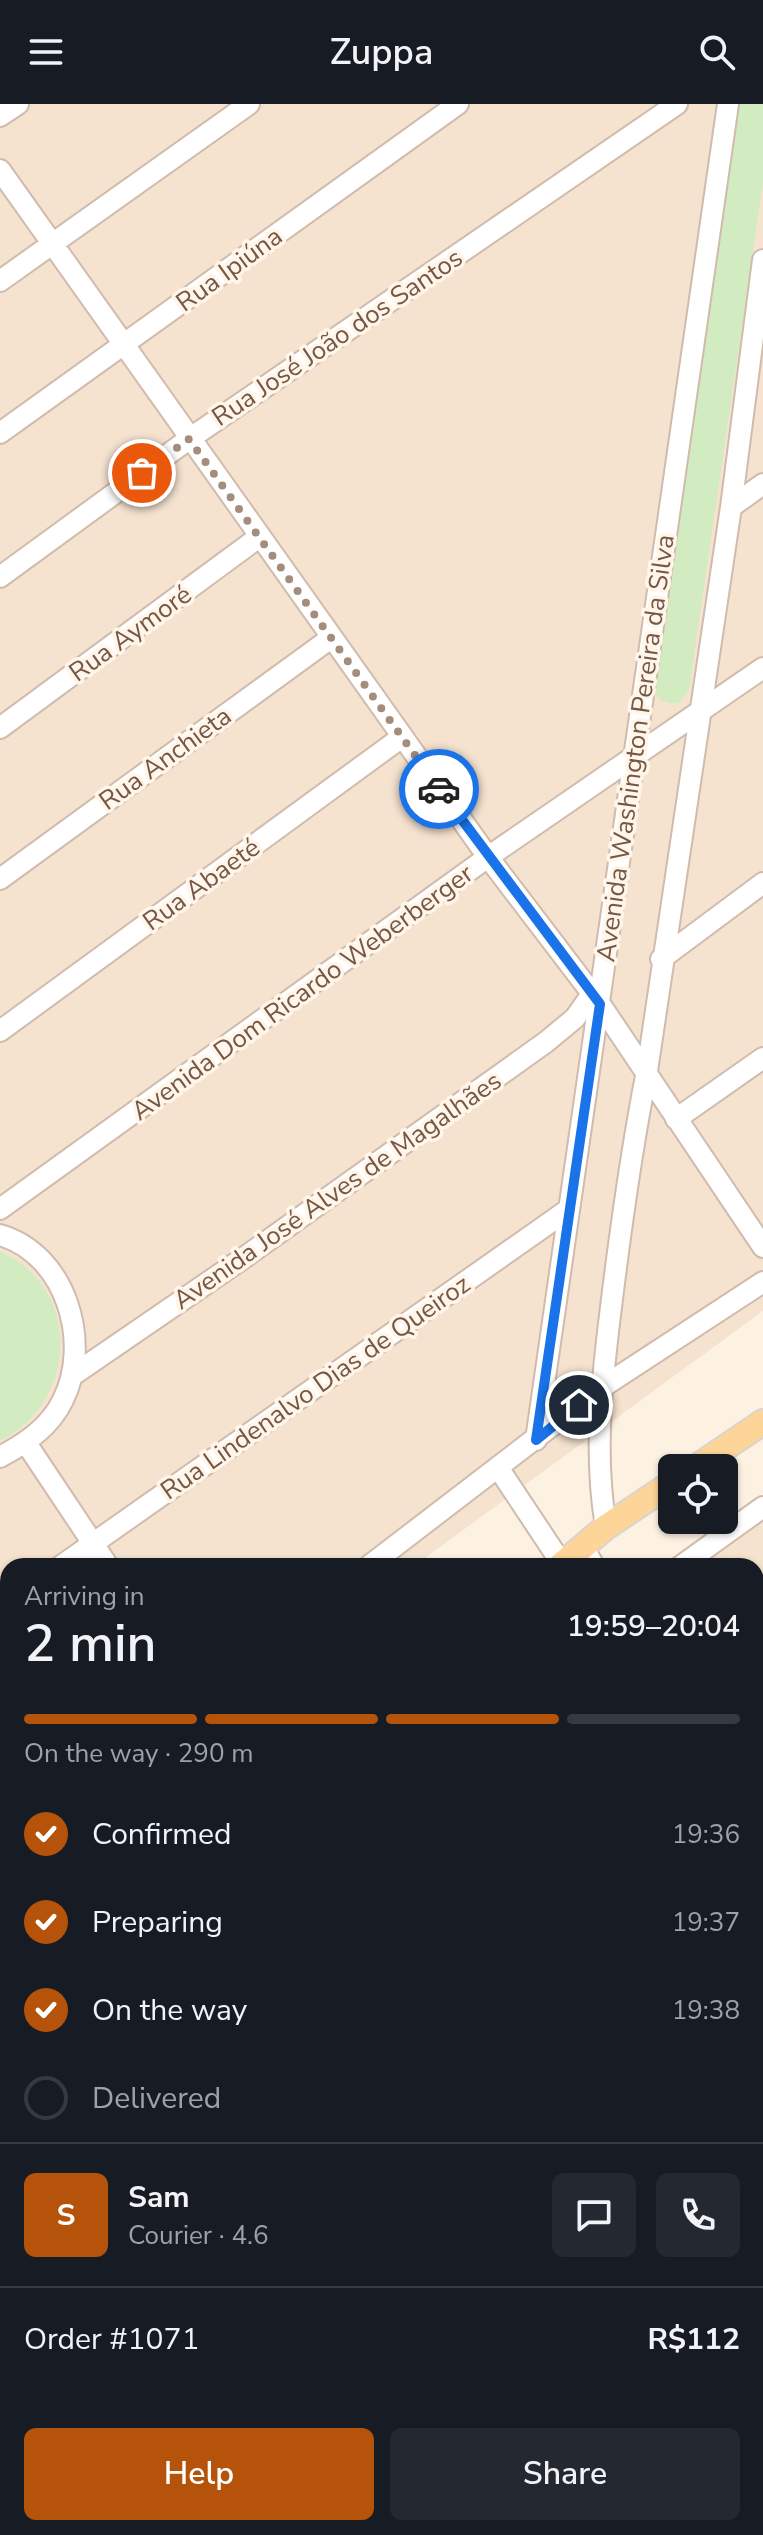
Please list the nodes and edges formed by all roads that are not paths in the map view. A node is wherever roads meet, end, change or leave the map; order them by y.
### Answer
1 (18, 104) edge
2 (249, 104) edge
3 (458, 104) edge
4 (677, 104) edge
5 (728, 104) edge
6 (0, 116) edge
7 (0, 170) edge
8 (53, 243) junction
9 (763, 260) edge
10 (0, 281) edge
11 (757, 341) edge
12 (123, 346) junction
13 (0, 433) edge
14 (189, 439) junction
15 (763, 484) edge
16 (731, 507) junction
17 (259, 537) junction
18 (0, 577) edge
19 (331, 638) junction
20 (763, 668) edge
21 (698, 713) junction
22 (0, 728) edge
23 (402, 737) junction
24 (632, 758) junction
25 (488, 857) junction
26 (0, 879) edge
27 (763, 883) edge
28 (661, 959) junction
29 (596, 999) junction
30 (0, 1031) edge
31 (763, 1058) edge
32 (647, 1071) junction
33 (676, 1119) junction
34 (0, 1209) edge
35 (569, 1209) junction
36 (0, 1235) edge
37 (763, 1247) edge
38 (763, 1282) edge
39 (73, 1375) junction
40 (601, 1388) junction
41 (763, 1422) edge
42 (536, 1440) junction
43 (26, 1443) junction
44 (716, 1454) edge
45 (0, 1457) edge
46 (499, 1469) junction
47 (658, 1492) edge
48 (763, 1507) edge
49 (606, 1527) junction
50 (92, 1544) junction
51 (588, 1556) edge
52 (72, 1558) edge
53 (102, 1558) edge
54 (380, 1558) edge
55 (556, 1558) edge
56 (692, 1558) edge

1 - 6 street
2 - 8 street
3 - 12 street, Rua Ipiúna
4 - 14 street, Rua José João dos Santos
5 - 24 street, Avenida Washington Pereira da Silva
7 - 8 street
8 - 10 street
8 - 12 street
9 - 11 street
11 - 16 street
12 - 13 street, Rua Ipiúna
12 - 14 street
14 - 17 street
14 - 18 street, Rua José João dos Santos
15 - 16 street
16 - 21 street
17 - 19 street
17 - 22 street, Rua Aymoré
19 - 23 street
19 - 26 street, Rua Anchieta
20 - 21 street, Avenida Dom Ricardo Weberberger
21 - 24 street, Avenida Dom Ricardo Weberberger
21 - 28 street
23 - 25 street
23 - 30 street, Rua Abaeté
24 - 25 street, Avenida Dom Ricardo Weberberger
24 - 29 street, Avenida Washington Pereira da Silva
25 - 29 street
25 - 34 street, Avenida Dom Ricardo Weberberger
27 - 28 street
28 - 32 street
29 - 32 street
29 - 35 street, Avenida Washington Pereira da Silva
29 - 39 street, Avenida José Alves de Magalhães
31 - 33 street
32 - 33 street
32 - 40 street
33 - 37 street
35 - 42 street, Avenida Washington Pereira da Silva
35 - 50 street, Rua Lindenalvo Dias de Queiroz
36 - 39 street
38 - 40 street
39 - 43 street
40 - 42 street
40 - 49 street
41 - 44 main road
42 - 46 street
43 - 45 street
43 - 50 street
46 - 54 street
46 - 55 street
47 - 49 main road
48 - 56 street
49 - 51 main road
50 - 52 street, Rua Lindenalvo Dias de Queiroz
50 - 53 street

